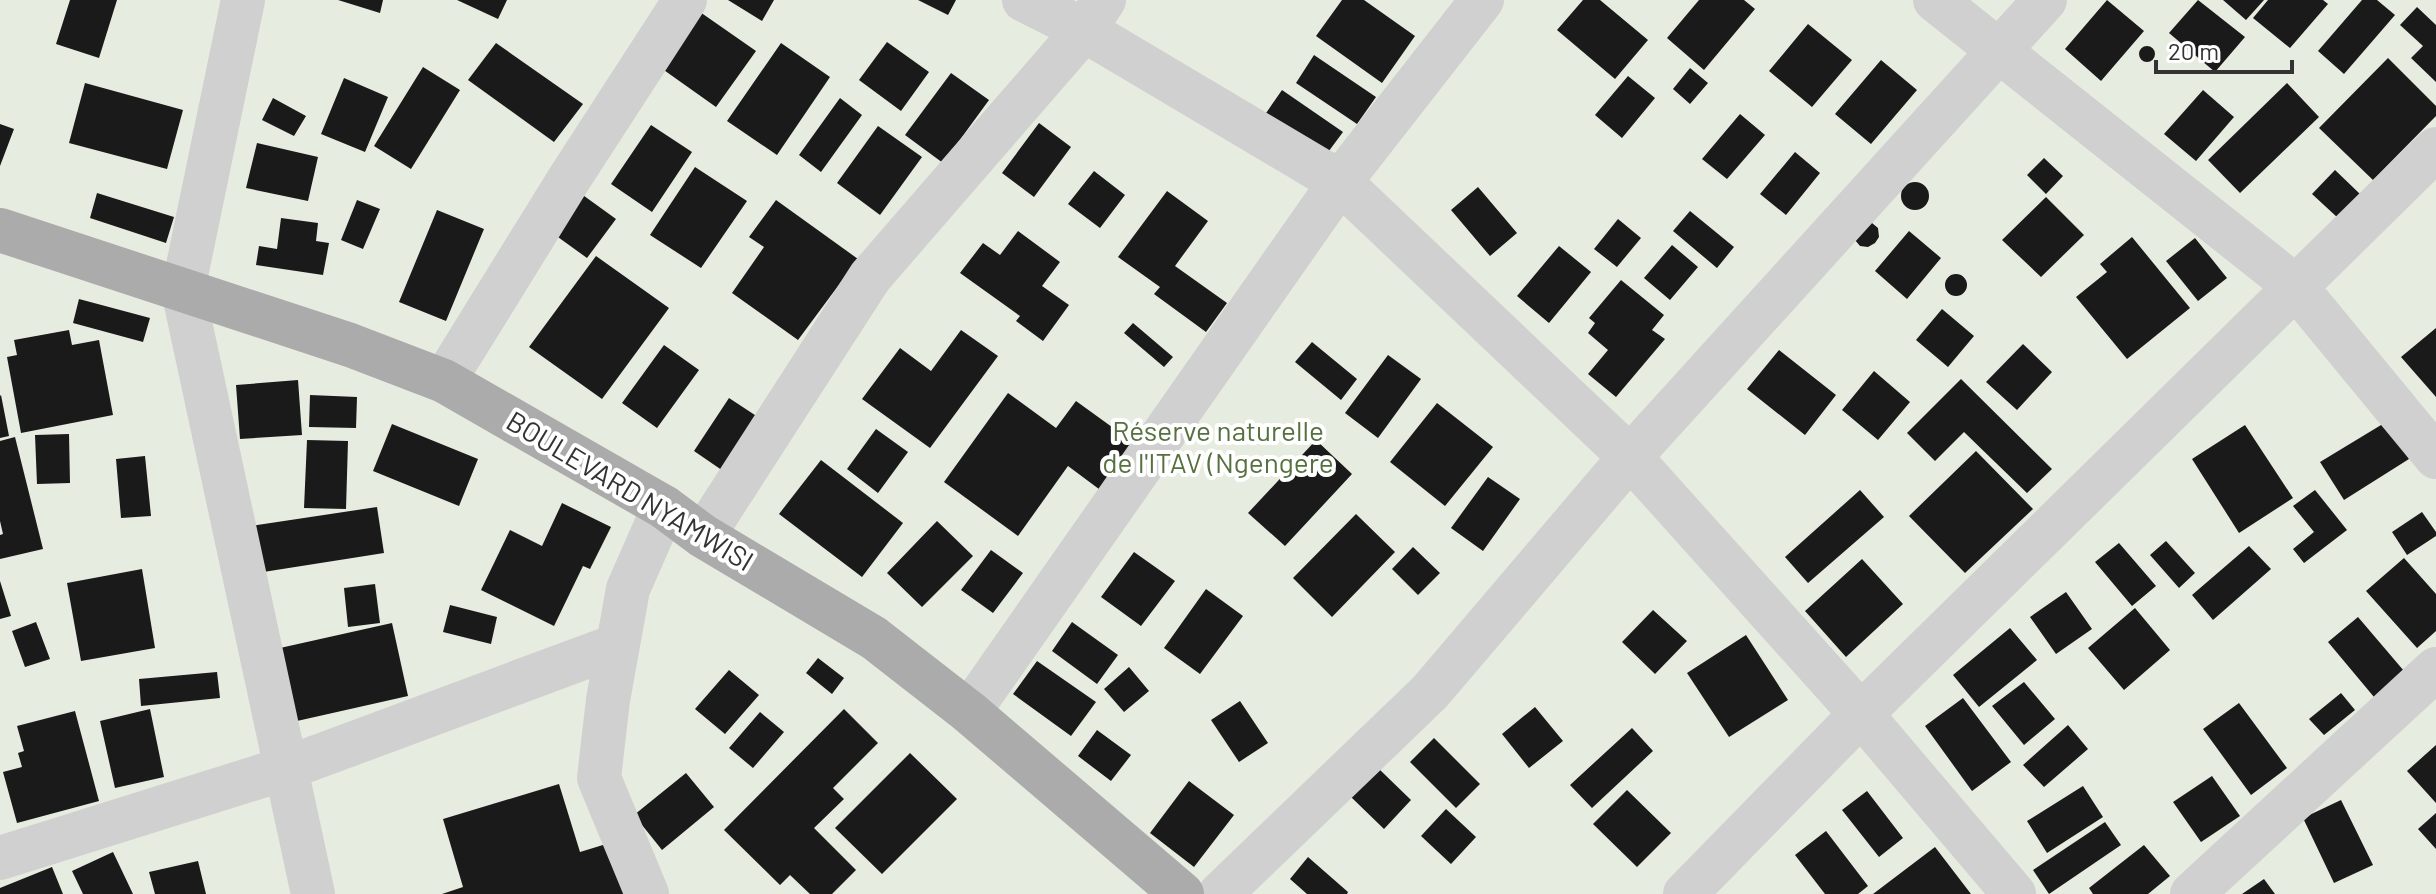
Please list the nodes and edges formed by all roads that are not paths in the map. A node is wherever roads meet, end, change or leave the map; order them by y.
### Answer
1 (243, 0) edge
2 (685, 0) edge
3 (1024, 0) edge
4 (1482, 0) edge
5 (1935, 0) edge
6 (2045, 0) edge
7 (1094, 15) edge
8 (1999, 50) junction
9 (2436, 149) edge
10 (1340, 182) junction
11 (0, 230) edge
12 (2295, 286) junction
13 (183, 290) junction
14 (444, 381) junction
15 (1630, 457) junction
16 (2436, 457) edge
17 (664, 507) junction
18 (703, 536) junction
19 (618, 645) junction
20 (2436, 669) edge
21 (969, 712) junction
22 (1861, 714) junction
23 (284, 769) junction
24 (0, 858) edge
25 (313, 894) edge
26 (647, 894) edge
27 (1182, 894) edge
28 (1220, 894) edge
29 (1685, 894) edge
30 (2014, 894) edge
31 (2192, 894) edge

1 - 13 street
2 - 14 street
3 - 7 street
4 - 10 street
5 - 8 street
6 - 8 street
7 - 10 street
7 - 18 street
8 - 12 street
8 - 15 street
9 - 12 street
10 - 15 street
10 - 21 street
11 - 13 main road, BOULEVARD NYAMWISI
12 - 16 street
12 - 22 street
13 - 14 main road, BOULEVARD NYAMWISI
13 - 23 street
14 - 17 main road, BOULEVARD NYAMWISI
15 - 22 street
15 - 28 street
17 - 18 main road, BOULEVARD NYAMWISI
17 - 19 street
18 - 21 main road, BOULEVARD NYAMWISI
19 - 23 street
19 - 26 street
20 - 31 street
21 - 27 main road, BOULEVARD NYAMWISI
22 - 29 street
22 - 30 street
23 - 24 street
23 - 25 street

